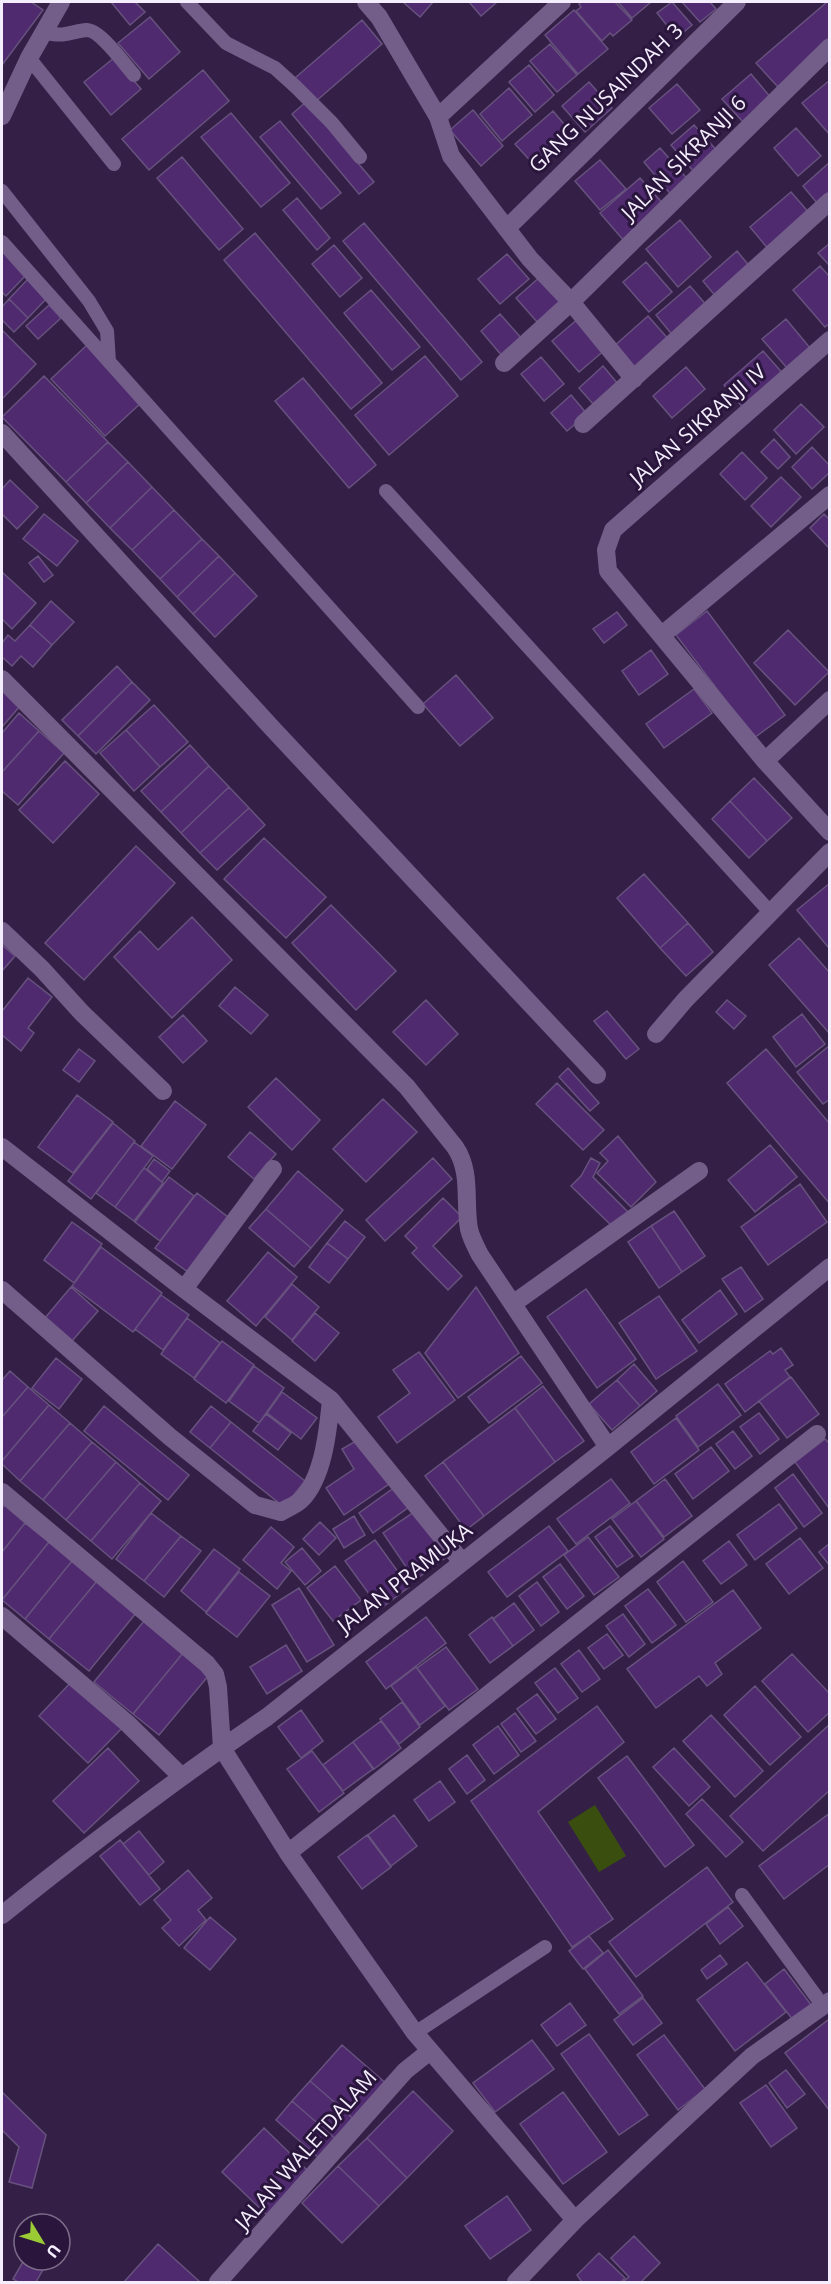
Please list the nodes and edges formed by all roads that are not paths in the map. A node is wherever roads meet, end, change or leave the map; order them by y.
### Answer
1 (61, 2) edge
2 (187, 2) edge
3 (366, 2) edge
4 (562, 2) edge
5 (738, 2) edge
6 (44, 32) junction
7 (830, 46) edge
8 (29, 58) junction
9 (134, 75) dead end
10 (2, 116) edge
11 (438, 117) junction
12 (360, 157) dead end
13 (114, 164) dead end
14 (2, 191) edge
15 (830, 201) edge
16 (507, 228) junction
17 (2, 242) edge
18 (571, 302) junction
19 (830, 340) edge
20 (109, 362) junction
21 (504, 363) dead end
22 (634, 379) junction
23 (584, 424) dead end
24 (2, 433) edge
25 (386, 491) dead end
26 (830, 495) edge
27 (662, 635) junction
28 (2, 680) edge
29 (830, 700) edge
30 (418, 707) dead end
31 (765, 761) junction
32 (830, 832) edge
33 (830, 852) edge
34 (770, 912) junction
35 (2, 931) edge
36 (656, 1034) dead end
37 (597, 1075) dead end
38 (163, 1091) dead end
39 (2, 1147) edge
40 (273, 1169) dead end
41 (699, 1171) dead end
42 (828, 1270) edge
43 (184, 1289) junction
44 (2, 1290) edge
45 (514, 1303) junction
46 (331, 1400) junction
47 (817, 1434) dead end
48 (608, 1448) junction
49 (2, 1492) edge
50 (462, 1562) junction
51 (2, 1616) edge
52 (222, 1748) junction
53 (182, 1777) junction
54 (288, 1853) junction
55 (742, 1895) dead end
56 (2, 1915) edge
57 (545, 1947) dead end
58 (826, 2003) edge
59 (415, 2033) junction
60 (430, 2050) junction
61 (575, 2220) junction
62 (218, 2283) edge
63 (516, 2283) edge

1 - 6 street
2 - 12 lane
3 - 11 street
4 - 11 street
5 - 16 street, GANG NUSAINDAH 3
6 - 8 street
6 - 9 lane
7 - 18 street, JALAN SIKRANJI 6
8 - 10 street
8 - 13 lane
11 - 16 street
14 - 20 lane
15 - 22 street
16 - 18 street
17 - 20 lane
18 - 21 street, JALAN SIKRANJI 6
18 - 22 street
19 - 27 street, JALAN SIKRANJI IV
20 - 30 lane
22 - 23 street
24 - 37 street
25 - 34 lane
26 - 27 street
27 - 31 street
28 - 45 street
29 - 31 street
31 - 32 street
33 - 34 street
34 - 36 street
35 - 38 street
39 - 43 street
40 - 43 street
41 - 45 street
42 - 48 street, JALAN PRAMUKA
43 - 46 street
44 - 46 street
45 - 48 street
46 - 50 street
47 - 54 street
48 - 50 street, JALAN PRAMUKA
49 - 52 street
50 - 52 street, JALAN PRAMUKA
51 - 53 street
52 - 53 street, JALAN PRAMUKA
52 - 54 street
53 - 56 street, JALAN PRAMUKA
54 - 59 street
55 - 58 lane
57 - 59 lane
58 - 61 street
59 - 60 street
60 - 61 street
60 - 62 street, JALAN WALETDALAM
61 - 63 street

